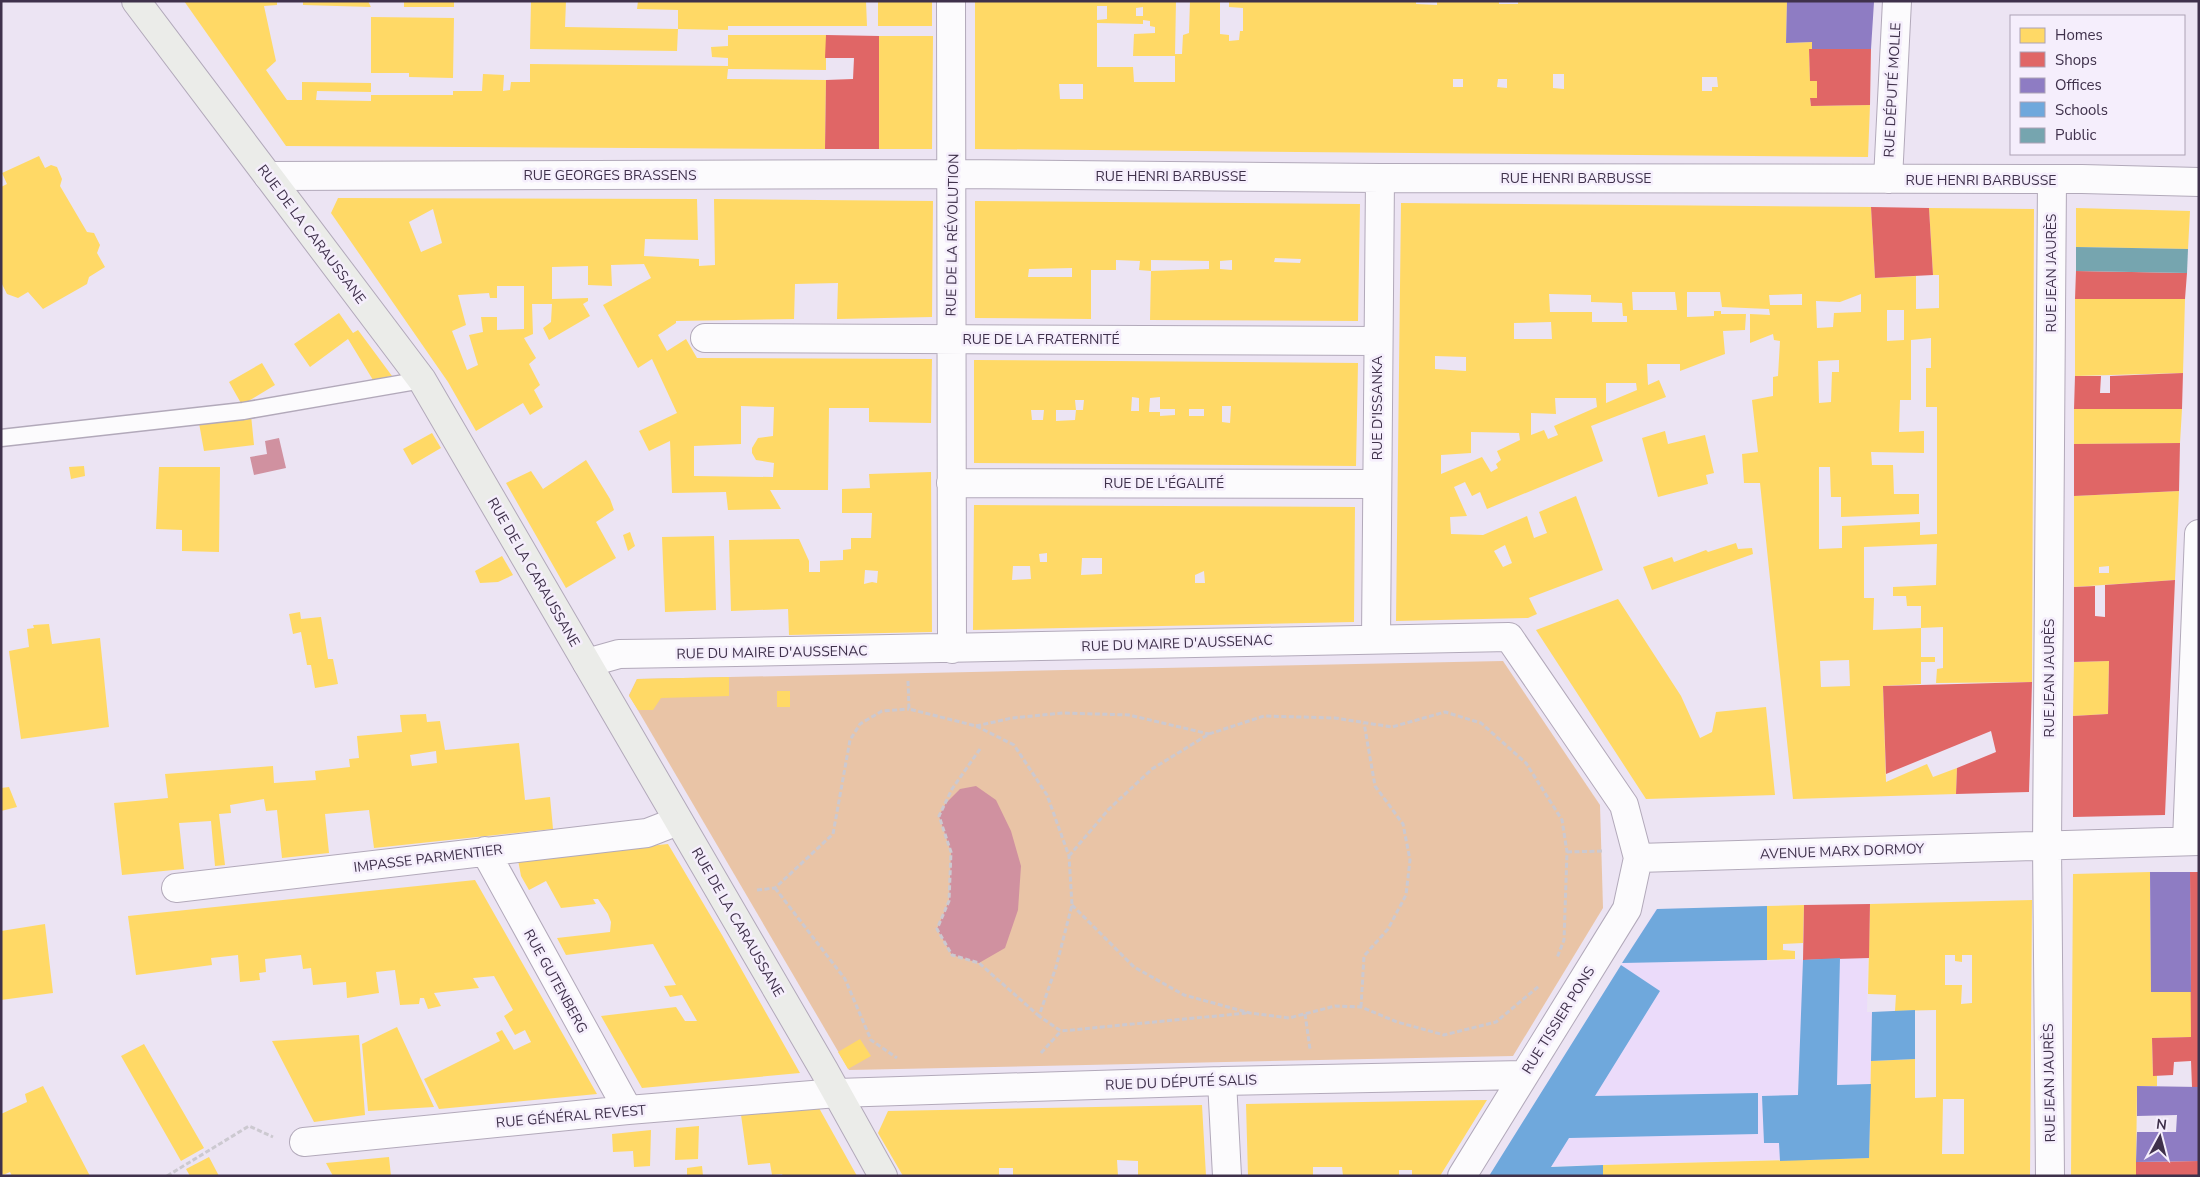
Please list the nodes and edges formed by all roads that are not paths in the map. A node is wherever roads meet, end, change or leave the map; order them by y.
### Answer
1 (136, 1) edge
2 (952, 1) edge
3 (1897, 1) edge
4 (953, 174) junction
5 (268, 176) junction
6 (1380, 178) junction
7 (1888, 179) junction
8 (2052, 180) junction
9 (2199, 182) edge
10 (705, 338) dead end
11 (951, 338) junction
12 (1377, 341) junction
13 (422, 380) junction
14 (1, 438) edge
15 (952, 482) junction
16 (1377, 484) junction
17 (2199, 534) edge
18 (1376, 639) junction
19 (952, 649) junction
20 (587, 663) junction
21 (678, 821) junction
22 (2193, 841) edge
23 (2047, 845) junction
24 (485, 851) junction
25 (1638, 858) junction
26 (176, 888) dead end
27 (1524, 1075) junction
28 (1222, 1081) junction
29 (837, 1093) junction
30 (628, 1110) junction
31 (304, 1142) road end
32 (883, 1176) edge
33 (1227, 1176) edge
34 (1462, 1176) edge
35 (2050, 1176) edge

1 - 5 street, RUE DE LA CARAUSSANE
2 - 4 street, RUE DE LA RÉVOLUTION
3 - 7 street, RUE DÉPUTÉ MOLLE
4 - 5 street, RUE GEORGES BRASSENS
4 - 6 street, RUE HENRI BARBUSSE
4 - 11 street, RUE DE LA RÉVOLUTION
5 - 13 street, RUE DE LA CARAUSSANE
6 - 7 street, RUE HENRI BARBUSSE
6 - 12 street, RUE D'ISSANKA
7 - 8 street, RUE HENRI BARBUSSE
8 - 9 street, RUE HENRI BARBUSSE
8 - 23 street, RUE JEAN JAURÈS
10 - 11 street, RUE DE LA FRATERNITÉ
11 - 12 street, RUE DE LA FRATERNITÉ
11 - 15 street, RUE DE LA RÉVOLUTION
12 - 16 street, RUE D'ISSANKA
13 - 14 lane
13 - 20 street, RUE DE LA CARAUSSANE
15 - 16 street, RUE DE L'ÉGALITÉ
15 - 19 street, RUE DE LA RÉVOLUTION
16 - 18 street, RUE D'ISSANKA
17 - 22 street
18 - 19 street, RUE DU MAIRE D'AUSSENAC
18 - 25 street, RUE DU MAIRE D'AUSSENAC
19 - 20 street, RUE DU MAIRE D'AUSSENAC
20 - 21 street, RUE DE LA CARAUSSANE
21 - 24 street, IMPASSE PARMENTIER
21 - 29 street, RUE DE LA CARAUSSANE
22 - 23 street, AVENUE MARX DORMOY
23 - 25 street, AVENUE MARX DORMOY
23 - 35 street, RUE JEAN JAURÈS
24 - 26 street, IMPASSE PARMENTIER
24 - 30 street, RUE GUTENBERG
25 - 27 street, RUE TISSIER PONS
27 - 28 street, RUE DU DÉPUTÉ SALIS
27 - 34 street, RUE TISSIER PONS
28 - 29 street, RUE DU DÉPUTÉ SALIS
28 - 33 street
29 - 30 street, RUE GÉNÉRAL REVEST
29 - 32 street, RUE DE LA CARAUSSANE
30 - 31 street, RUE GÉNÉRAL REVEST

